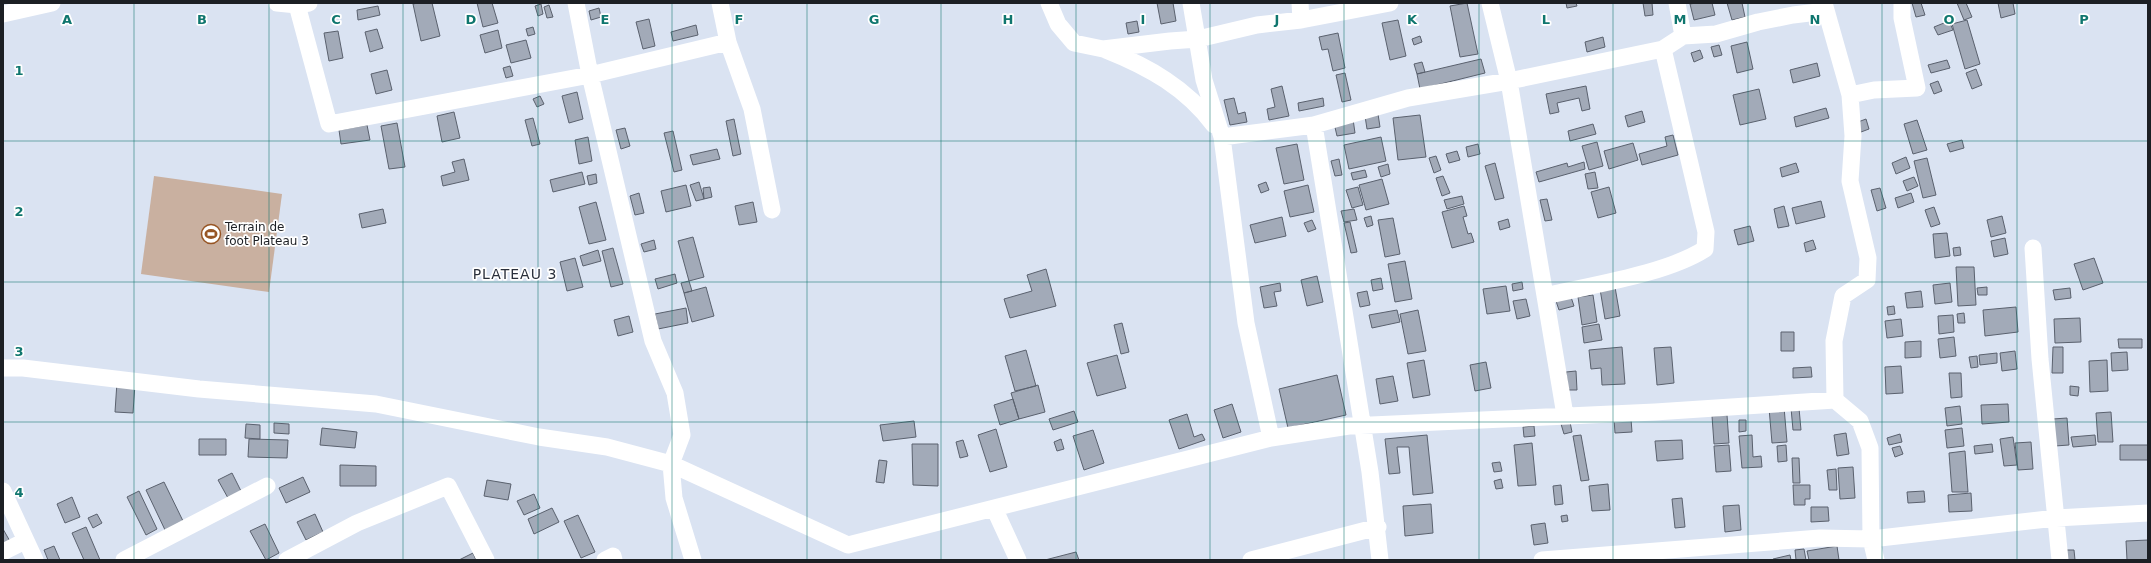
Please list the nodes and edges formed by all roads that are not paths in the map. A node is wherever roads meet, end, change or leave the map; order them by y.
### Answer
1 (52, 3) edge
2 (277, 3) edge
3 (576, 3) edge
4 (720, 3) edge
5 (1049, 3) edge
6 (1191, 3) edge
7 (1300, 3) edge
8 (1390, 3) edge
9 (1490, 3) edge
10 (1677, 3) edge
11 (1902, 3) edge
12 (303, 4) edge
13 (1825, 7) edge
14 (3, 14) edge
15 (1301, 20) junction
16 (1683, 36) junction
17 (1198, 39) junction
18 (728, 42) junction
19 (1103, 49) junction
20 (1663, 49) junction
21 (590, 75) junction
22 (1509, 81) junction
23 (1850, 95) junction
24 (1314, 125) junction
25 (1222, 137) junction
26 (772, 210) dead end
27 (2033, 248) dead end
28 (1545, 296) junction
29 (3, 368) edge
30 (1836, 400) junction
31 (1564, 415) junction
32 (1363, 424) junction
33 (1271, 438) junction
34 (672, 464) junction
35 (267, 486) dead end
36 (3, 491) edge
37 (994, 508) junction
38 (2148, 513) edge
39 (2056, 518) junction
40 (1378, 527) junction
41 (1871, 539) junction
42 (25, 541) junction
43 (3, 552) edge
44 (35, 560) edge
45 (124, 560) edge
46 (287, 560) edge
47 (486, 560) edge
48 (605, 560) edge
49 (614, 560) edge
50 (693, 560) edge
51 (1018, 560) edge
52 (1251, 560) edge
53 (1380, 560) edge
54 (1542, 560) edge
55 (1876, 560) edge
56 (2060, 560) edge

1 - 14 street
2 - 12 street
3 - 21 street
4 - 18 street
5 - 19 street
6 - 17 street
7 - 15 street
8 - 15 street
9 - 22 street
10 - 16 street
11 - 23 street
12 - 21 street
13 - 16 street
13 - 23 street
15 - 17 street
16 - 20 street
17 - 19 street
17 - 25 street
18 - 21 street
18 - 26 street
19 - 25 street
20 - 22 street
20 - 28 street
21 - 34 street
22 - 24 street
22 - 28 street
23 - 30 street
24 - 25 street
24 - 32 street
25 - 33 street
27 - 39 street
28 - 31 street
29 - 34 street
30 - 31 street
30 - 41 street
31 - 32 street
32 - 33 street
32 - 40 street
33 - 37 street
34 - 37 street
34 - 50 street
35 - 45 street
36 - 42 street
37 - 51 street
38 - 39 street
39 - 41 street
39 - 56 street
40 - 52 street
40 - 53 street
41 - 54 street
41 - 55 street
42 - 43 street
42 - 44 street
46 - 47 street
48 - 49 street

